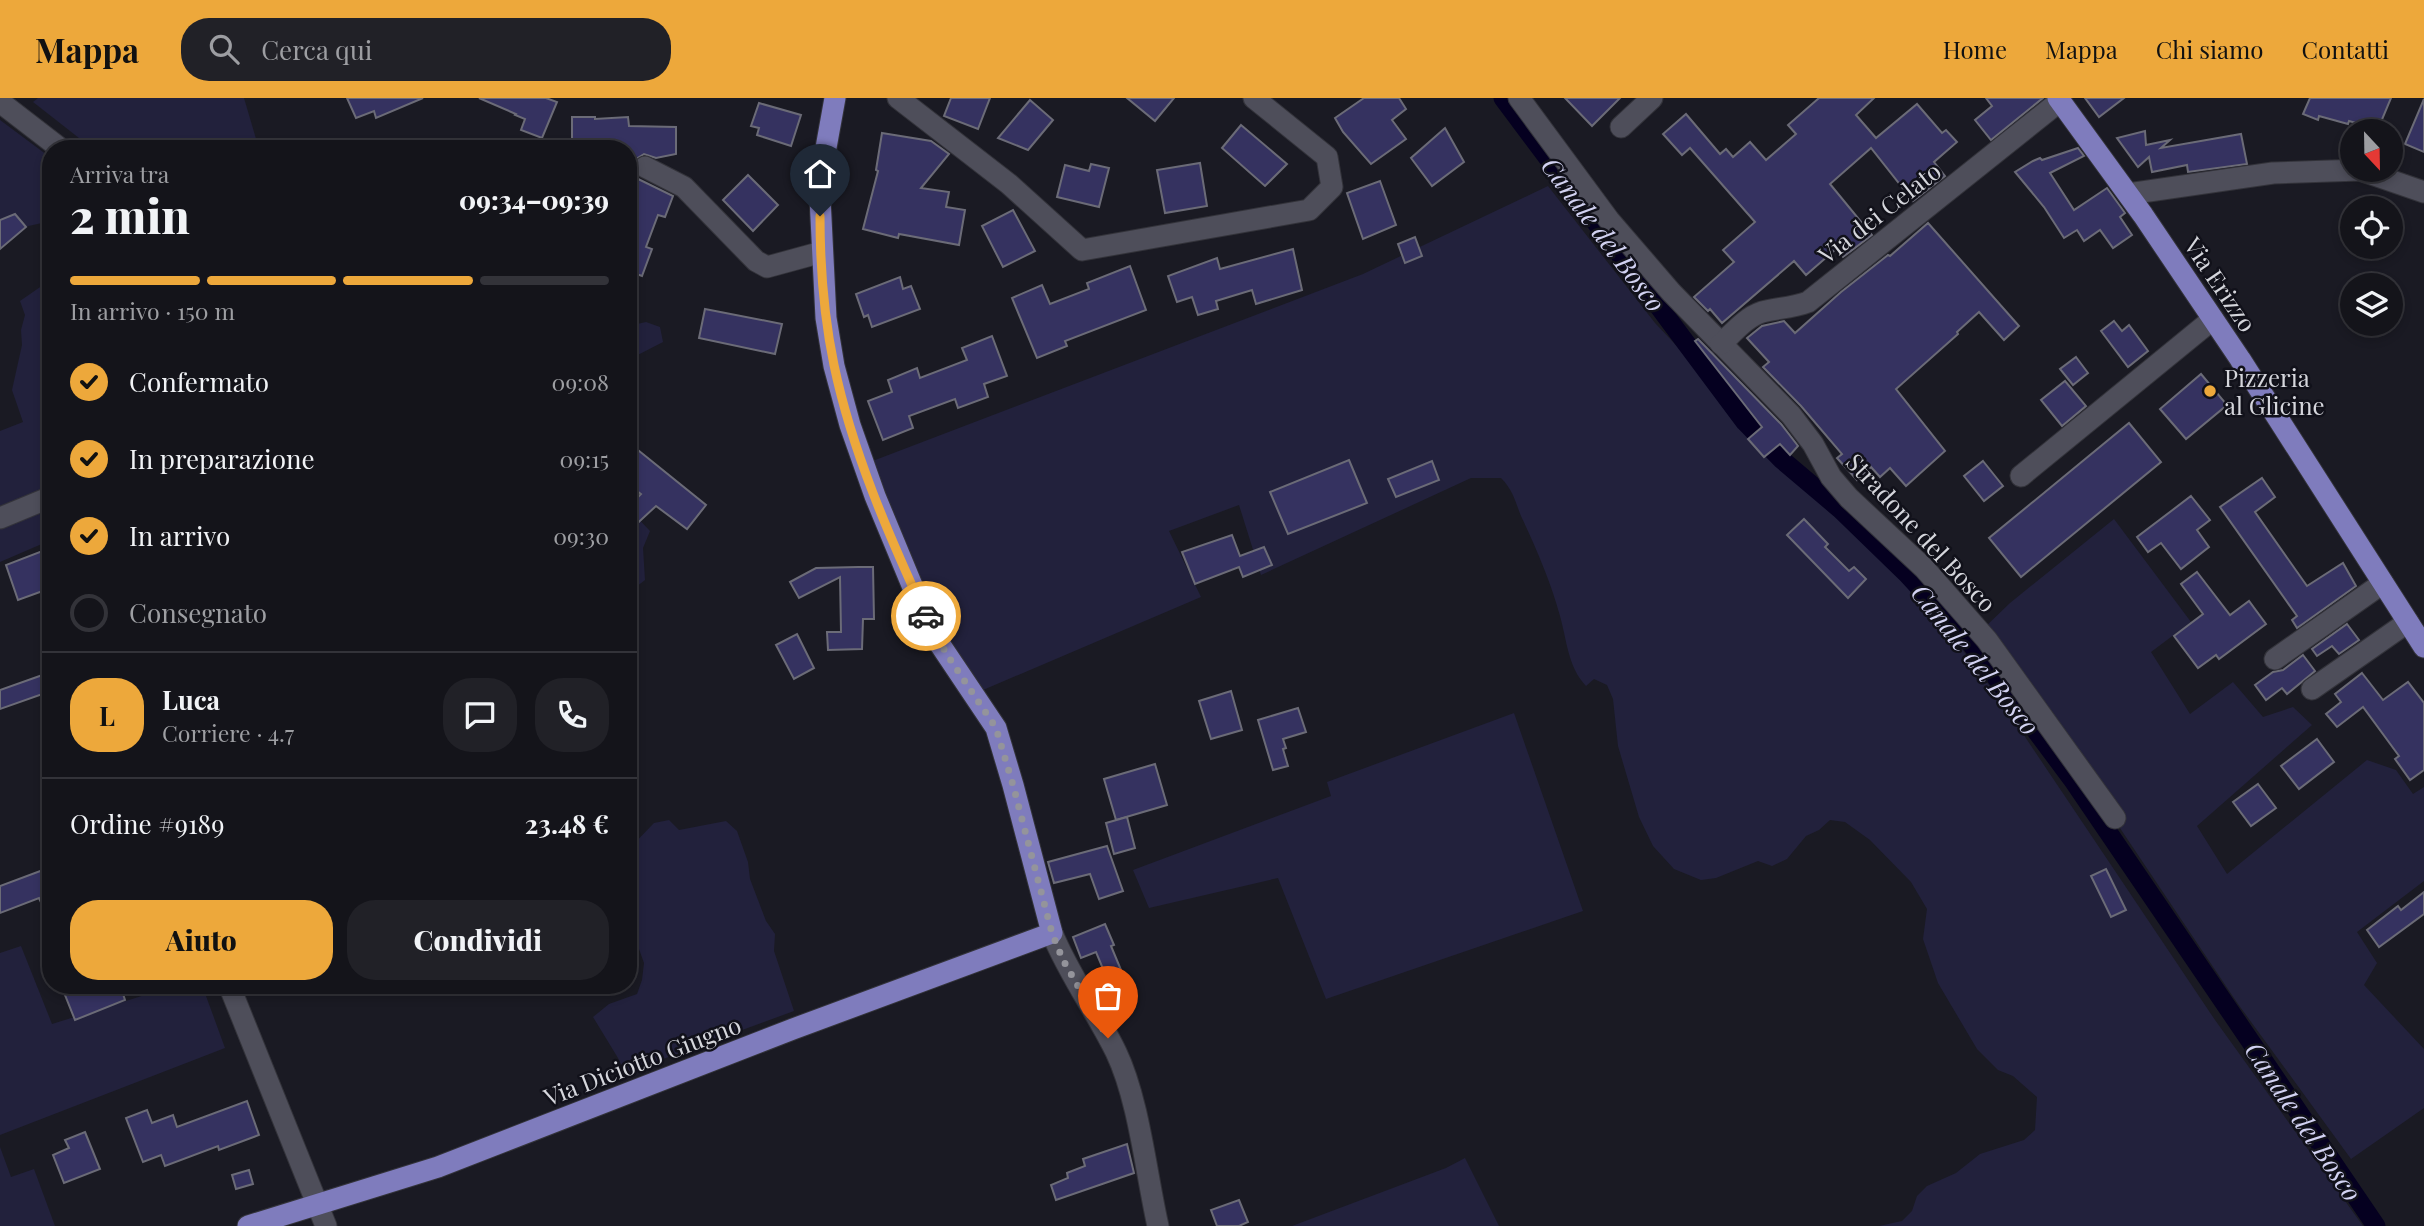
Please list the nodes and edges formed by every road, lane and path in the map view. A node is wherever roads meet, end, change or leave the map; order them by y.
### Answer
1 (835, 98) edge
2 (898, 98) edge
3 (1254, 98) edge
4 (1518, 98) edge
5 (1652, 98) edge
6 (2059, 100) edge
7 (0, 102) edge
8 (1620, 127) dead end
9 (49, 140) edge
10 (645, 167) dead end
11 (2424, 192) edge
12 (2128, 194) junction
13 (822, 252) junction
14 (2213, 319) junction
15 (1721, 344) junction
16 (2021, 476) dead end
17 (42, 501) edge
18 (0, 518) edge
19 (2384, 583) junction
20 (2408, 622) junction
21 (2424, 647) edge
22 (2275, 659) dead end
23 (2312, 689) dead end
24 (2115, 818) dead end
25 (1052, 933) junction
26 (233, 994) edge
27 (318, 1204) junction
28 (248, 1226) edge
29 (326, 1226) edge
30 (1158, 1226) edge

1 - 13 main road
2 - 3 street
4 - 15 street, Stradone del Bosco
5 - 8 street
6 - 12 main road, Via Erizzo
6 - 15 street, Via dei Celato
7 - 9 street
10 - 13 street
11 - 12 street
12 - 14 main road, Via Erizzo
13 - 25 main road
14 - 16 street
14 - 19 main road, Via Erizzo
15 - 24 street, Stradone del Bosco
17 - 18 street
19 - 20 main road, Via Erizzo
19 - 22 street
20 - 21 main road, Via Erizzo
20 - 23 street
25 - 27 main road, Via Diciotto Giugno
25 - 30 street
26 - 27 street
27 - 28 main road, Via Diciotto Giugno
27 - 29 street

